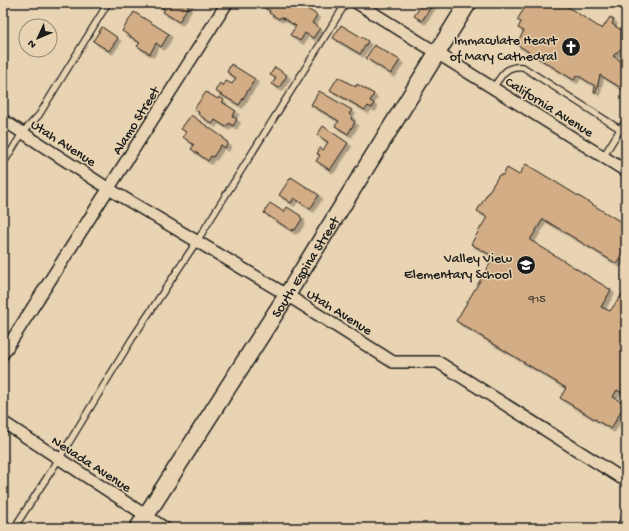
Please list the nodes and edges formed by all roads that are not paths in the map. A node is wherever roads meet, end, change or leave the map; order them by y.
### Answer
1 (108, 3) edge
2 (227, 3) edge
3 (346, 3) edge
4 (357, 3) edge
5 (468, 3) edge
6 (437, 53) junction
7 (493, 88) junction
8 (3, 120) edge
9 (626, 120) edge
10 (620, 129) junction
11 (23, 132) junction
12 (626, 133) edge
13 (603, 157) junction
14 (3, 164) edge
15 (626, 171) edge
16 (109, 189) junction
17 (197, 241) junction
18 (287, 295) junction
19 (3, 354) edge
20 (3, 422) edge
21 (59, 459) junction
22 (626, 481) edge
23 (142, 522) edge
24 (626, 522) edge
25 (14, 528) edge
26 (165, 528) edge
27 (622, 528) edge

1 - 11 lane
2 - 16 street, Alamo Street
3 - 17 lane
4 - 6 street, California Avenue
5 - 6 street, South Espina Street
6 - 7 street, California Avenue
6 - 18 street, South Espina Street
7 - 10 lane
7 - 13 street, California Avenue
8 - 11 street, Utah Avenue
9 - 10 lane
10 - 12 lane
10 - 13 lane
11 - 14 lane
11 - 16 street, Utah Avenue
13 - 15 street, California Avenue
16 - 17 street, Utah Avenue
16 - 19 street, Alamo Street
17 - 18 street, Utah Avenue
17 - 21 lane
18 - 22 street, Utah Avenue
18 - 23 street, South Espina Street
20 - 21 street, Nevada Avenue
21 - 23 street, Nevada Avenue
21 - 25 lane
23 - 26 street, Nevada Avenue
24 - 27 street

